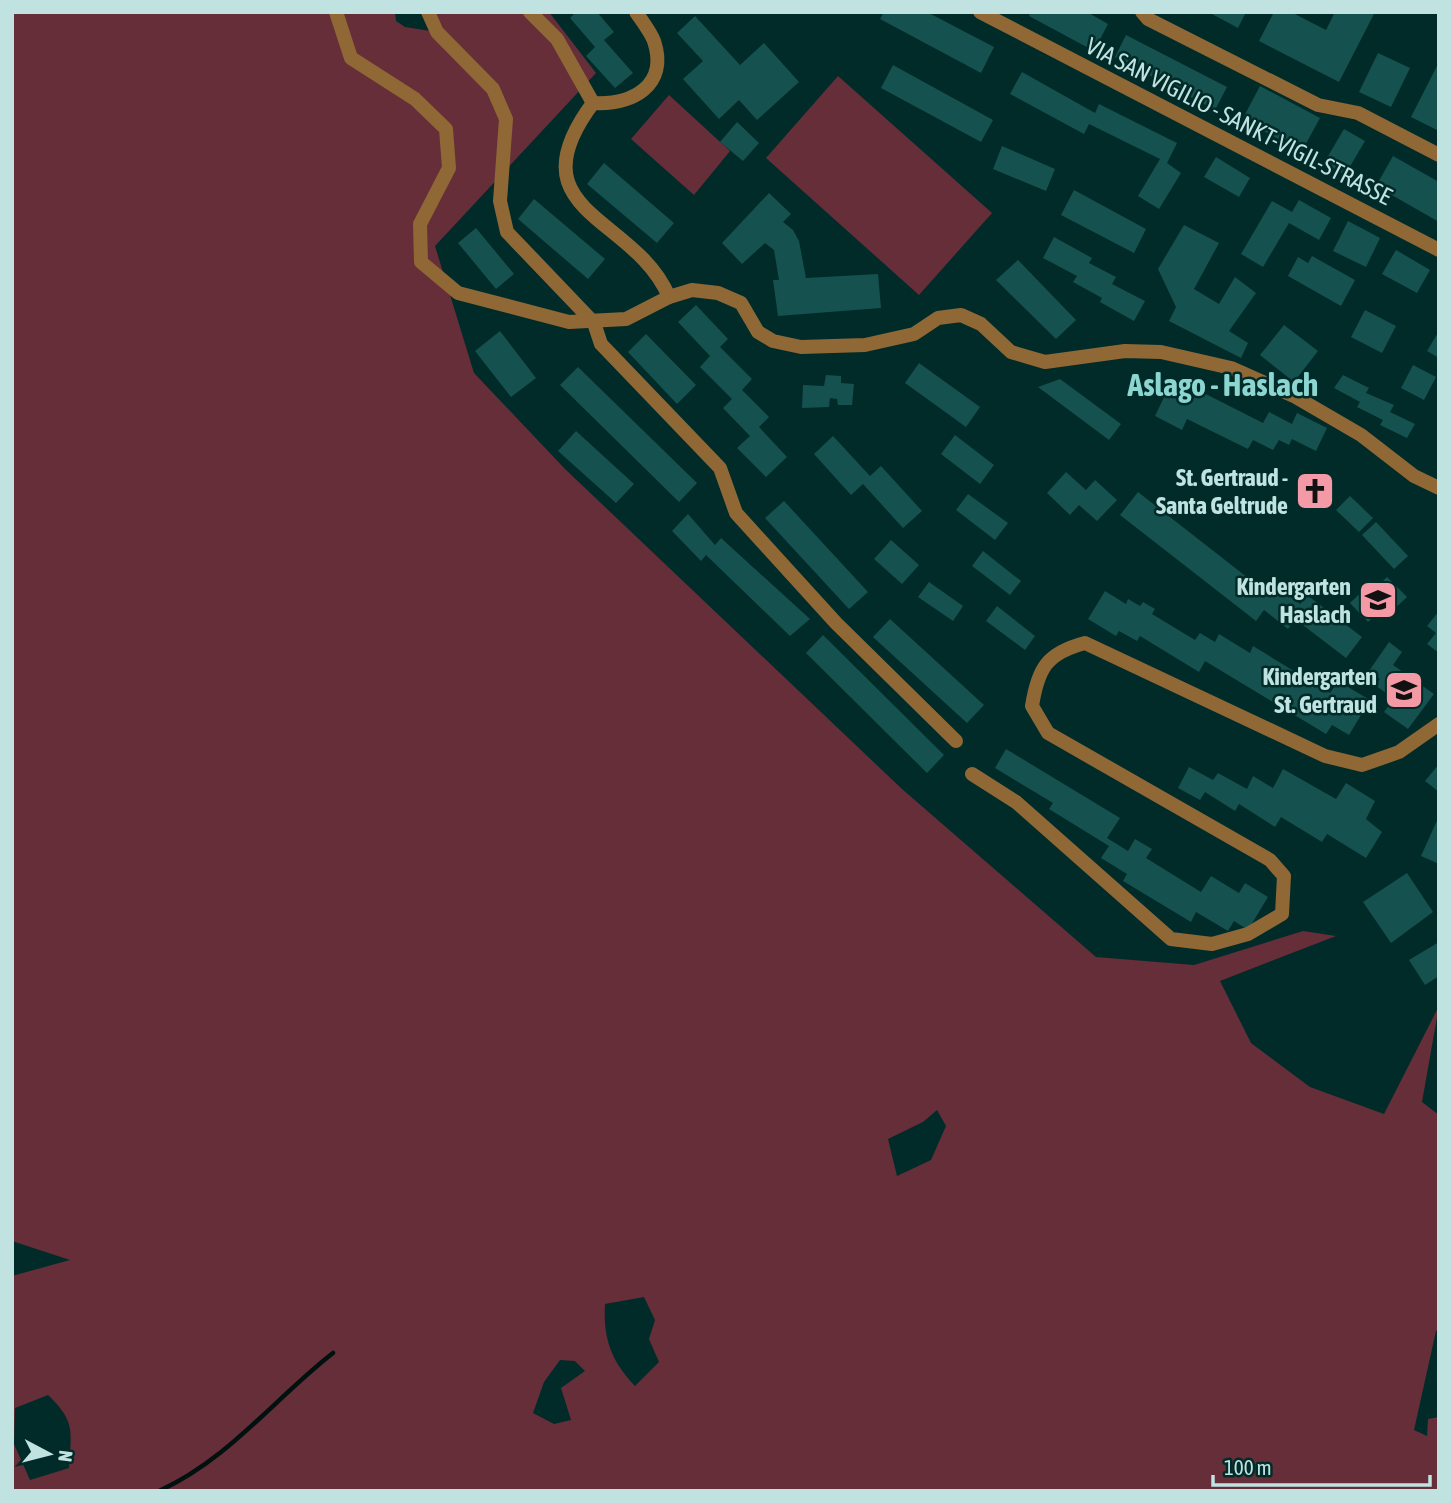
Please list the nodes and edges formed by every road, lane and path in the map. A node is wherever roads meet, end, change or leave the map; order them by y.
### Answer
1 (336, 12) edge
2 (428, 12) edge
3 (530, 12) edge
4 (636, 12) edge
5 (980, 12) edge
6 (1142, 12) edge
7 (593, 103) junction
8 (1439, 155) edge
9 (1439, 250) edge
10 (669, 297) junction
11 (594, 323) junction
12 (1439, 488) edge
13 (1439, 724) edge
14 (956, 741) dead end
15 (972, 774) dead end

1 - 11 street
2 - 11 street
3 - 7 street
4 - 7 street
5 - 9 street, VIA SAN VIGILIO - SANKT-VIGIL-STRASSE
6 - 8 street
7 - 10 street
10 - 11 street
10 - 12 street
11 - 14 street
13 - 15 street

